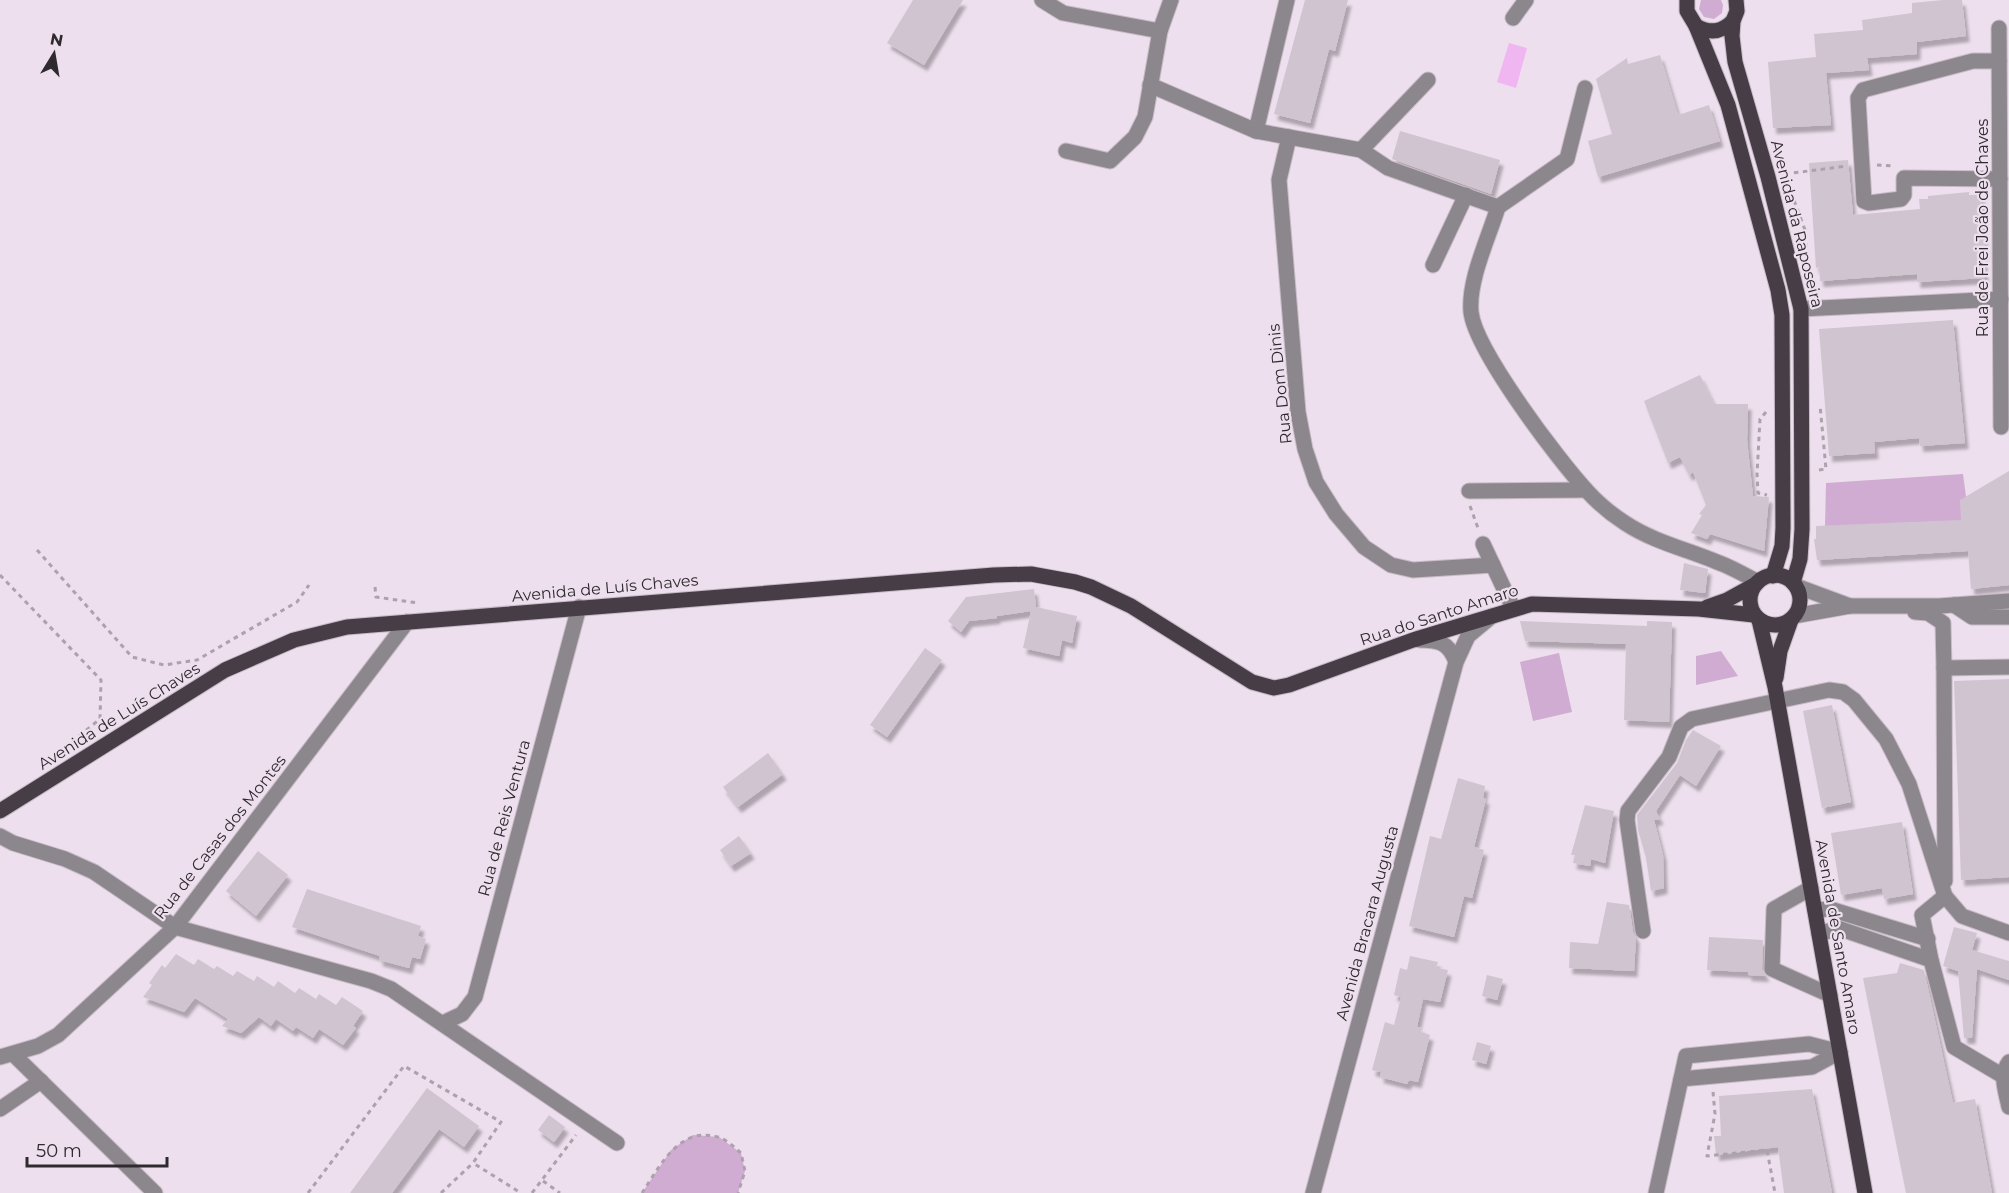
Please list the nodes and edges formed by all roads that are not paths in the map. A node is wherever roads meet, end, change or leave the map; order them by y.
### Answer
1 (1042, 0) edge
2 (1171, 0) edge
3 (1287, 0) edge
4 (1526, 0) edge
5 (1686, 1) edge
6 (1738, 8) edge
7 (1513, 18) dead end
8 (1696, 26) junction
9 (1999, 28) dead end
10 (1160, 32) junction
11 (1999, 61) junction
12 (1428, 80) dead end
13 (1150, 86) junction
14 (1585, 88) dead end
15 (1256, 131) junction
16 (1289, 137) junction
17 (1361, 150) junction
18 (1066, 151) dead end
19 (2000, 179) junction
20 (1466, 195) junction
21 (1498, 207) junction
22 (1433, 265) dead end
23 (2001, 299) junction
24 (1801, 309) junction
25 (2001, 427) dead end
26 (1469, 490) road end
27 (1586, 490) junction
28 (1483, 544) road end
29 (1493, 565) junction
30 (1773, 576) junction
31 (1757, 583) junction
32 (1794, 584) junction
33 (2009, 601) edge
34 (1872, 605) junction
35 (1954, 605) junction
36 (1850, 606) junction
37 (579, 607) junction
38 (1513, 608) junction
39 (1699, 609) junction
40 (1492, 616) junction
41 (1757, 617) junction
42 (2009, 617) edge
43 (1793, 618) junction
44 (407, 622) junction
45 (1413, 640) junction
46 (1456, 662) junction
47 (2009, 667) edge
48 (1944, 668) junction
49 (1235, 672) joint
50 (1776, 693) junction
51 (0, 811) edge
52 (0, 837) edge
53 (1811, 888) junction
54 (1945, 896) junction
55 (1815, 910) junction
56 (175, 927) junction
57 (1643, 931) dead end
58 (2009, 933) edge
59 (1819, 934) junction
60 (1928, 939) junction
61 (1931, 960) junction
62 (1830, 995) junction
63 (443, 1023) junction
64 (1840, 1052) junction
65 (6, 1055) edge
66 (2009, 1062) edge
67 (2003, 1076) junction
68 (1681, 1079) junction
69 (41, 1081) junction
70 (2009, 1107) edge
71 (0, 1109) edge
72 (617, 1143) dead end
73 (155, 1193) edge
74 (1313, 1193) edge
75 (1656, 1193) edge
76 (1865, 1193) edge

1 - 10 street
2 - 10 street
3 - 15 street
4 - 7 street
5 - 8 main road
6 - 8 main road, Avenida da Raposeira
6 - 24 main road, Avenida da Raposeira
8 - 30 main road
9 - 11 street, Rua de Frei João de Chaves
10 - 13 street
11 - 19 street, Rua de Frei João de Chaves
11 - 19 street
12 - 17 street
13 - 15 street
13 - 18 street
14 - 21 street
15 - 16 street
16 - 17 street
16 - 29 street, Rua Dom Dinis
17 - 20 street
19 - 23 street, Rua de Frei João de Chaves
20 - 21 street
20 - 22 street
21 - 27 street
23 - 24 street
23 - 25 street, Rua de Frei João de Chaves
24 - 32 main road, Avenida da Raposeira
26 - 27 street
27 - 31 street
28 - 29 street
29 - 38 street
30 - 31 main road
30 - 32 main road
31 - 39 main road, Rua do Santo Amaro
31 - 41 main road
32 - 36 street
32 - 43 main road
33 - 35 street
34 - 35 street
34 - 36 street
34 - 48 street
35 - 42 street
36 - 43 street
37 - 44 main road, Avenida de Luís Chaves
37 - 49 main road, Avenida de Luís Chaves
37 - 63 street, Rua de Reis Ventura
38 - 39 main road, Rua do Santo Amaro
38 - 40 main road, Rua do Santo Amaro
39 - 41 main road, Rua do Santo Amaro
40 - 45 main road, Rua do Santo Amaro
40 - 46 street, Avenida Bracara Augusta
41 - 43 main road
41 - 50 main road, Avenida de Santo Amaro
43 - 50 main road, Avenida de Santo Amaro
44 - 51 main road, Avenida de Luís Chaves
44 - 56 street, Rua de Casas dos Montes
45 - 46 street
45 - 49 main road, Rua do Santo Amaro
46 - 74 street, Avenida Bracara Augusta
47 - 48 street
48 - 54 street
50 - 53 main road, Avenida de Santo Amaro
50 - 54 street
50 - 57 street
52 - 56 street
53 - 55 main road, Avenida de Santo Amaro
53 - 62 street
54 - 58 street
54 - 60 street
55 - 59 main road, Avenida de Santo Amaro
55 - 60 street
56 - 63 street
56 - 65 street, Rua de Casas dos Montes
59 - 61 street
59 - 62 main road, Avenida de Santo Amaro
60 - 61 street
61 - 67 street
62 - 64 main road, Avenida de Santo Amaro
63 - 72 street
64 - 68 street
64 - 68 street
64 - 76 main road, Avenida de Santo Amaro
65 - 69 street
66 - 67 street
67 - 70 street
68 - 75 street
69 - 71 street
69 - 73 street

